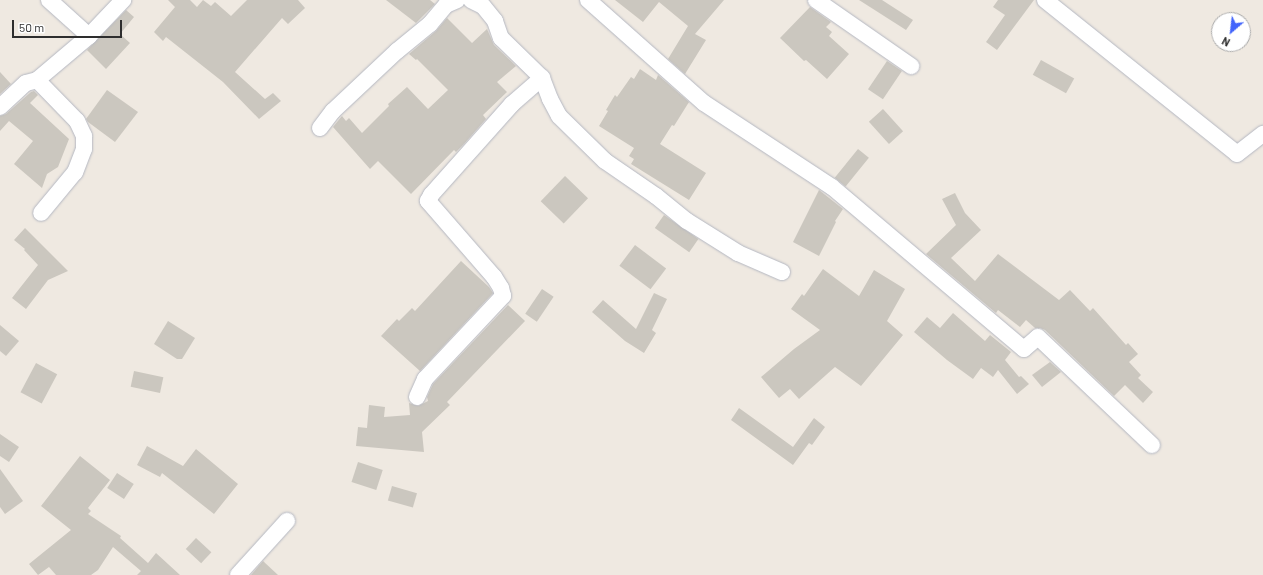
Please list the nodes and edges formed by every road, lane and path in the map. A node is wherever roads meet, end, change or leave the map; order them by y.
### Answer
1 (49, 0) edge
2 (123, 0) edge
3 (457, 0) edge
4 (471, 0) edge
5 (588, 0) edge
6 (816, 0) edge
7 (1045, 0) edge
8 (89, 36) junction
9 (911, 66) dead end
10 (542, 78) junction
11 (37, 80) junction
12 (0, 107) edge
13 (320, 128) dead end
14 (1263, 134) edge
15 (41, 213) dead end
16 (782, 272) dead end
17 (417, 397) dead end
18 (1152, 445) dead end
19 (287, 521) dead end
20 (238, 575) edge

1 - 8 street
2 - 8 street
3 - 13 street
4 - 10 street
5 - 18 street
6 - 9 street
7 - 14 street
8 - 11 street
10 - 16 street
10 - 17 street
11 - 12 street
11 - 15 street
19 - 20 street

